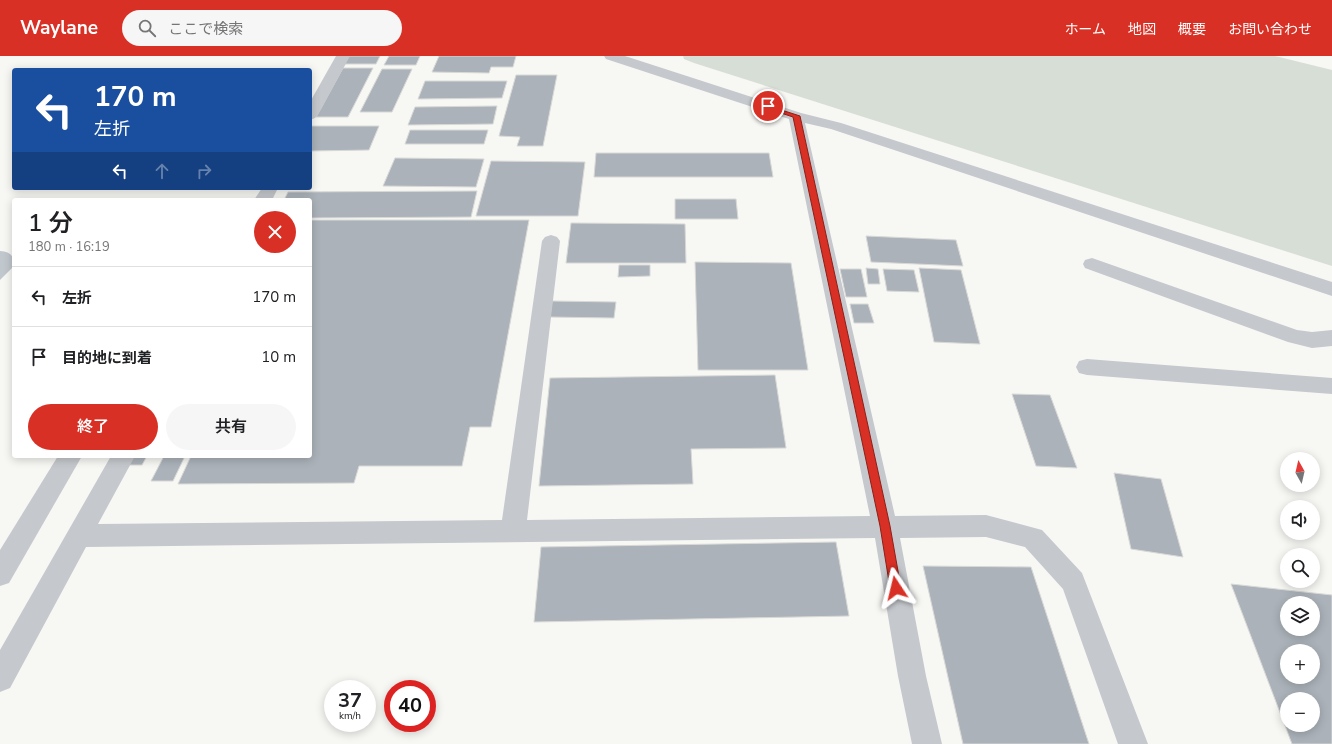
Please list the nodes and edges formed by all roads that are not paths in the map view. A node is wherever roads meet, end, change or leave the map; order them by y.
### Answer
1 (343, 56) edge
2 (611, 56) edge
3 (312, 111) edge
4 (796, 116) junction
5 (552, 241) dead end
6 (1092, 264) dead end
7 (1332, 289) edge
8 (1332, 338) edge
9 (1087, 367) dead end
10 (1332, 386) edge
11 (69, 458) edge
12 (121, 458) edge
13 (885, 526) junction
14 (513, 531) junction
15 (79, 536) junction
16 (0, 574) edge
17 (0, 678) edge
18 (927, 744) edge
19 (1133, 744) edge

1 - 3 street
2 - 4 street
4 - 7 street
4 - 13 street
5 - 14 street
6 - 8 street
9 - 10 street
11 - 16 street
12 - 15 street
13 - 14 street
13 - 18 street
13 - 19 street
14 - 15 street
15 - 17 street

